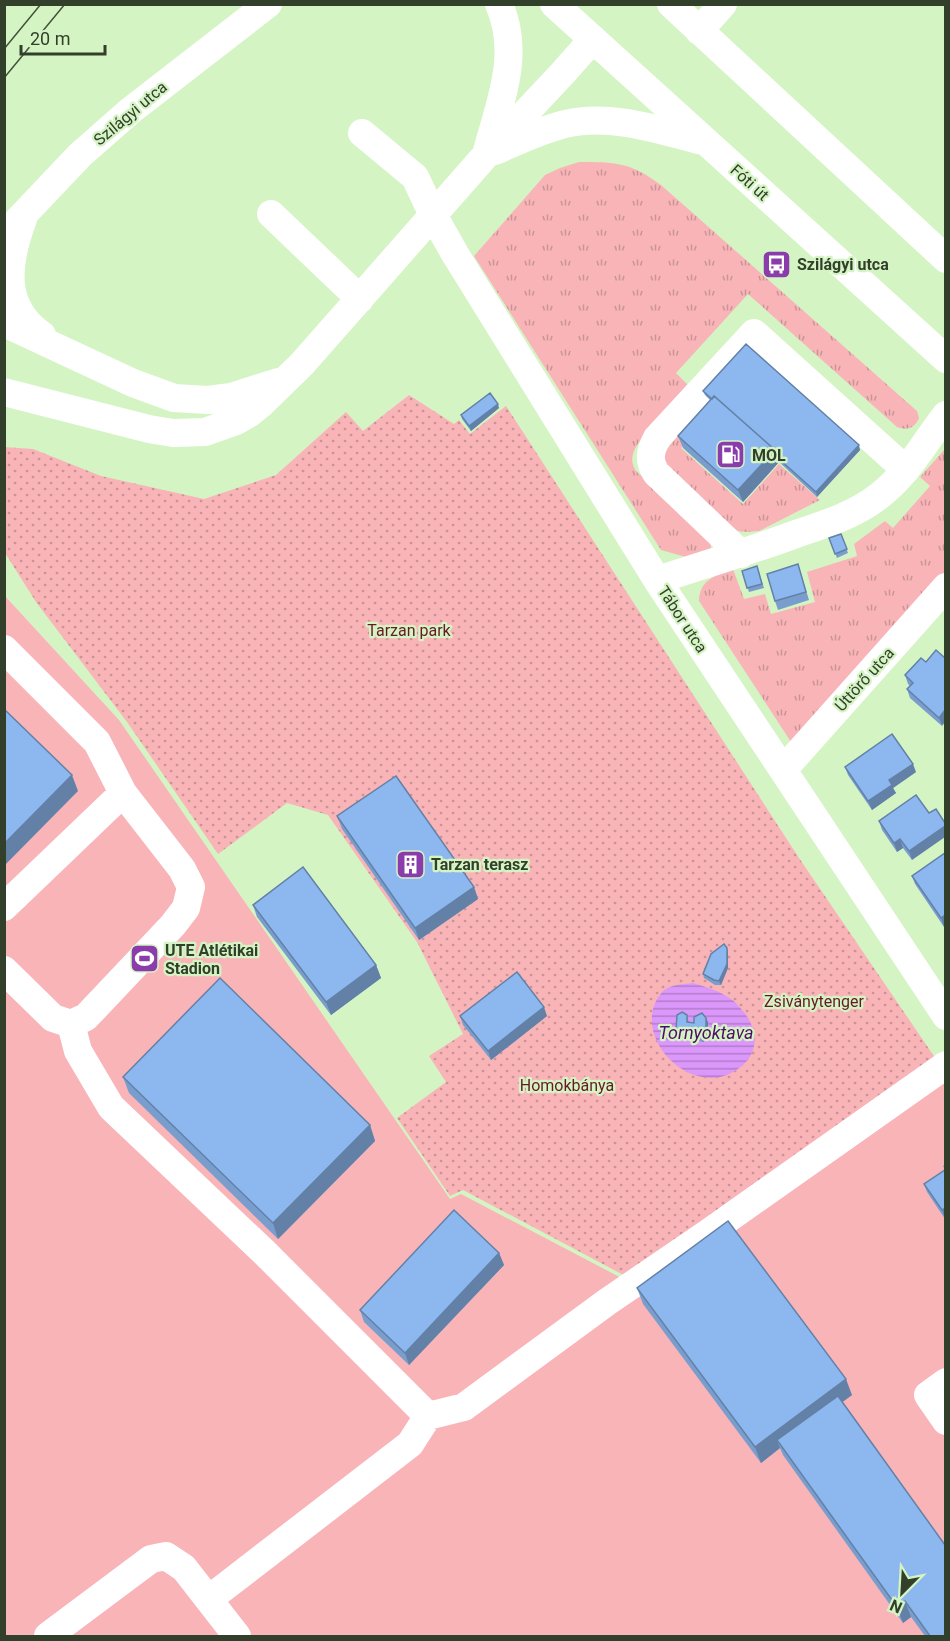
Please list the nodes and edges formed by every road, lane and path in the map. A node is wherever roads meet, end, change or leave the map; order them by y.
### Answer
1 (268, 4) edge
2 (499, 4) edge
3 (554, 4) edge
4 (671, 4) edge
5 (723, 4) edge
6 (699, 30) junction
7 (593, 39) junction
8 (362, 133) dead end
9 (704, 141) junction
10 (485, 156) junction
11 (25, 214) junction
12 (272, 214) dead end
13 (433, 215) junction
14 (4, 235) edge
15 (945, 259) edge
16 (360, 298) junction
17 (4, 323) edge
18 (76, 356) junction
19 (945, 358) edge
20 (288, 378) junction
21 (12, 397) edge
22 (945, 415) edge
23 (906, 470) junction
24 (741, 554) junction
25 (657, 580) junction
26 (945, 587) edge
27 (4, 649) edge
28 (783, 770) junction
29 (123, 793) junction
30 (4, 907) edge
31 (4, 970) edge
32 (945, 1016) edge
33 (71, 1024) junction
34 (945, 1065) edge
35 (945, 1382) edge
36 (428, 1416) junction
37 (945, 1421) edge
38 (209, 1599) junction
39 (48, 1636) edge
40 (237, 1636) edge

1 - 11 street, Szilágyi utca
2 - 10 street
3 - 7 street, Fóti út
4 - 6 street
5 - 6 street
6 - 15 street
7 - 9 street, Fóti út
7 - 10 street
8 - 13 street, Tábor utca
9 - 10 street
9 - 19 street, Fóti út
10 - 13 street
11 - 14 street, Szilágyi utca
11 - 18 street
12 - 16 street
13 - 16 street
13 - 25 street, Tábor utca
16 - 20 street
17 - 18 street
18 - 20 street
20 - 21 street
22 - 23 street
23 - 24 street
23 - 24 street
24 - 25 street
25 - 28 street, Tábor utca
26 - 28 street, Úttörő utca
27 - 29 street
28 - 32 street, Tábor utca
29 - 30 street
29 - 33 street
31 - 33 street
33 - 36 street
34 - 36 street
35 - 37 street
36 - 38 street
38 - 39 street
38 - 40 street

